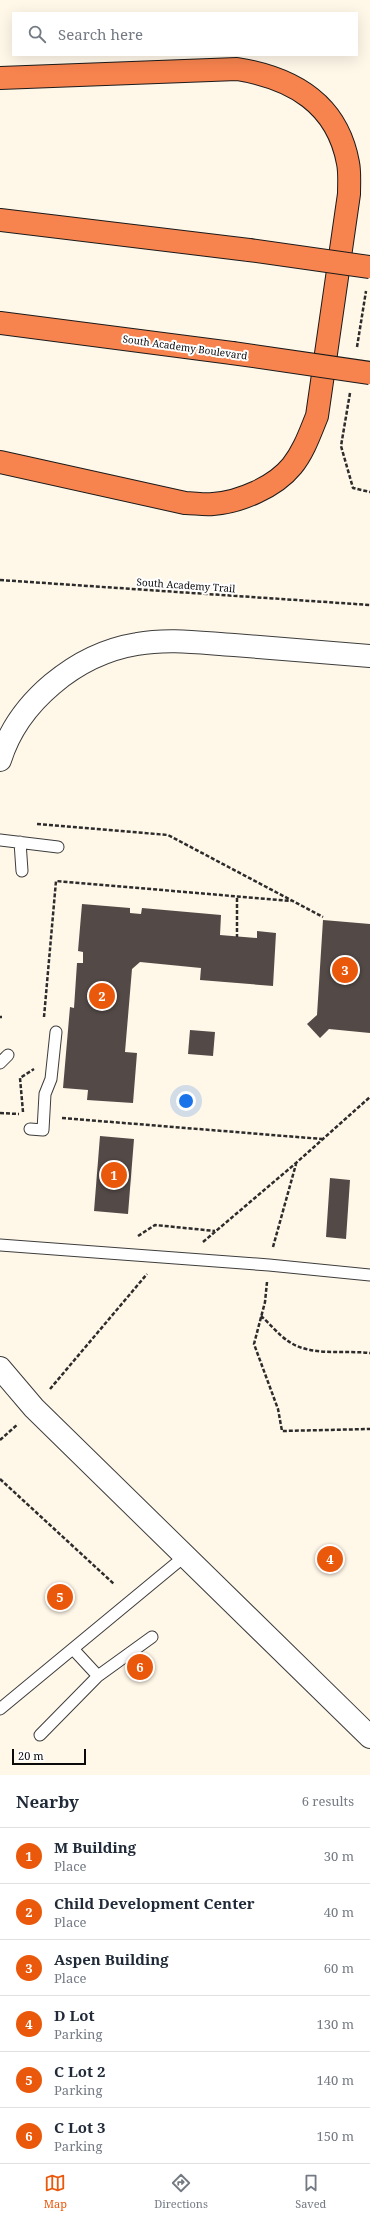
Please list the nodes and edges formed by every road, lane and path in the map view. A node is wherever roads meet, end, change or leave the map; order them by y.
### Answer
1 (0, 78) edge
2 (0, 220) edge
3 (370, 267) edge
4 (0, 323) edge
5 (370, 373) edge
6 (0, 462) edge
7 (0, 580) edge
8 (370, 605) edge
9 (370, 656) edge
10 (0, 760) edge
11 (30, 824) dead end
12 (0, 840) edge
13 (20, 842) junction
14 (58, 847) dead end
15 (22, 871) dead end
16 (236, 898) junction
17 (292, 901) junction
18 (323, 917) dead end
19 (237, 937) dead end
20 (44, 1019) dead end
21 (56, 1032) dead end
22 (40, 1065) dead end
23 (0, 1113) edge
24 (44, 1116) junction
25 (30, 1129) dead end
26 (322, 1139) dead end
27 (296, 1163) dead end
28 (215, 1231) dead end
29 (137, 1236) dead end
30 (0, 1245) edge
31 (269, 1265) junction
32 (370, 1275) edge
33 (260, 1316) junction
34 (370, 1353) edge
35 (0, 1368) edge
36 (20, 1422) dead end
37 (370, 1429) edge
38 (0, 1440) edge
39 (0, 1479) edge
40 (185, 1556) junction
41 (114, 1584) dead end
42 (152, 1637) dead end
43 (74, 1649) junction
44 (98, 1676) junction
45 (0, 1709) edge
46 (40, 1735) dead end
47 (370, 1737) edge

1 - 6 highway
2 - 3 highway, bridge
4 - 5 highway, South Academy Boulevard, bridge
7 - 8 path, South Academy Trail
9 - 10 street
11 - 17 path
12 - 13 lane
13 - 14 lane
13 - 15 lane
16 - 17 path
16 - 19 path
16 - 20 path
17 - 18 path
21 - 24 lane
22 - 23 path
24 - 25 lane
24 - 26 path
27 - 31 path
28 - 29 path
30 - 31 lane
31 - 32 lane
31 - 33 path
33 - 34 path
33 - 37 path
35 - 40 street
36 - 38 path
39 - 41 path
40 - 43 lane
40 - 47 street
42 - 44 lane
43 - 44 lane
43 - 45 lane
44 - 46 lane

